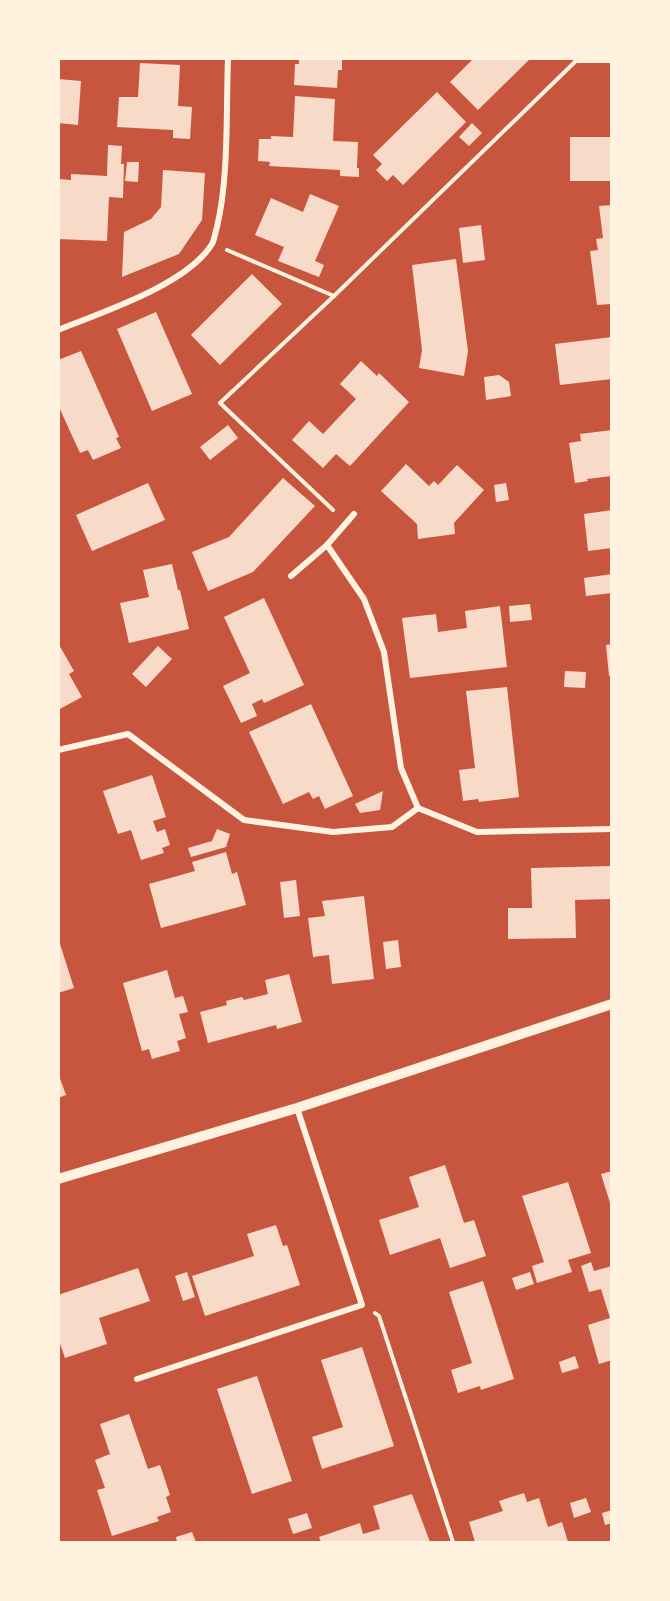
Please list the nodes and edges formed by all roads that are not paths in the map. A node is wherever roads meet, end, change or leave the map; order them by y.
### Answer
1 (228, 58) edge
2 (58, 330) edge
3 (354, 514) dead end
4 (327, 545) junction
5 (291, 576) dead end
6 (58, 750) edge
7 (418, 808) junction
8 (612, 828) edge
9 (612, 1005) edge
10 (297, 1108) junction
11 (58, 1179) edge
12 (137, 1378) dead end

1 - 2 street
3 - 4 street
4 - 5 street
4 - 7 street
6 - 7 street
7 - 8 street
9 - 10 street
10 - 11 street
10 - 12 street

